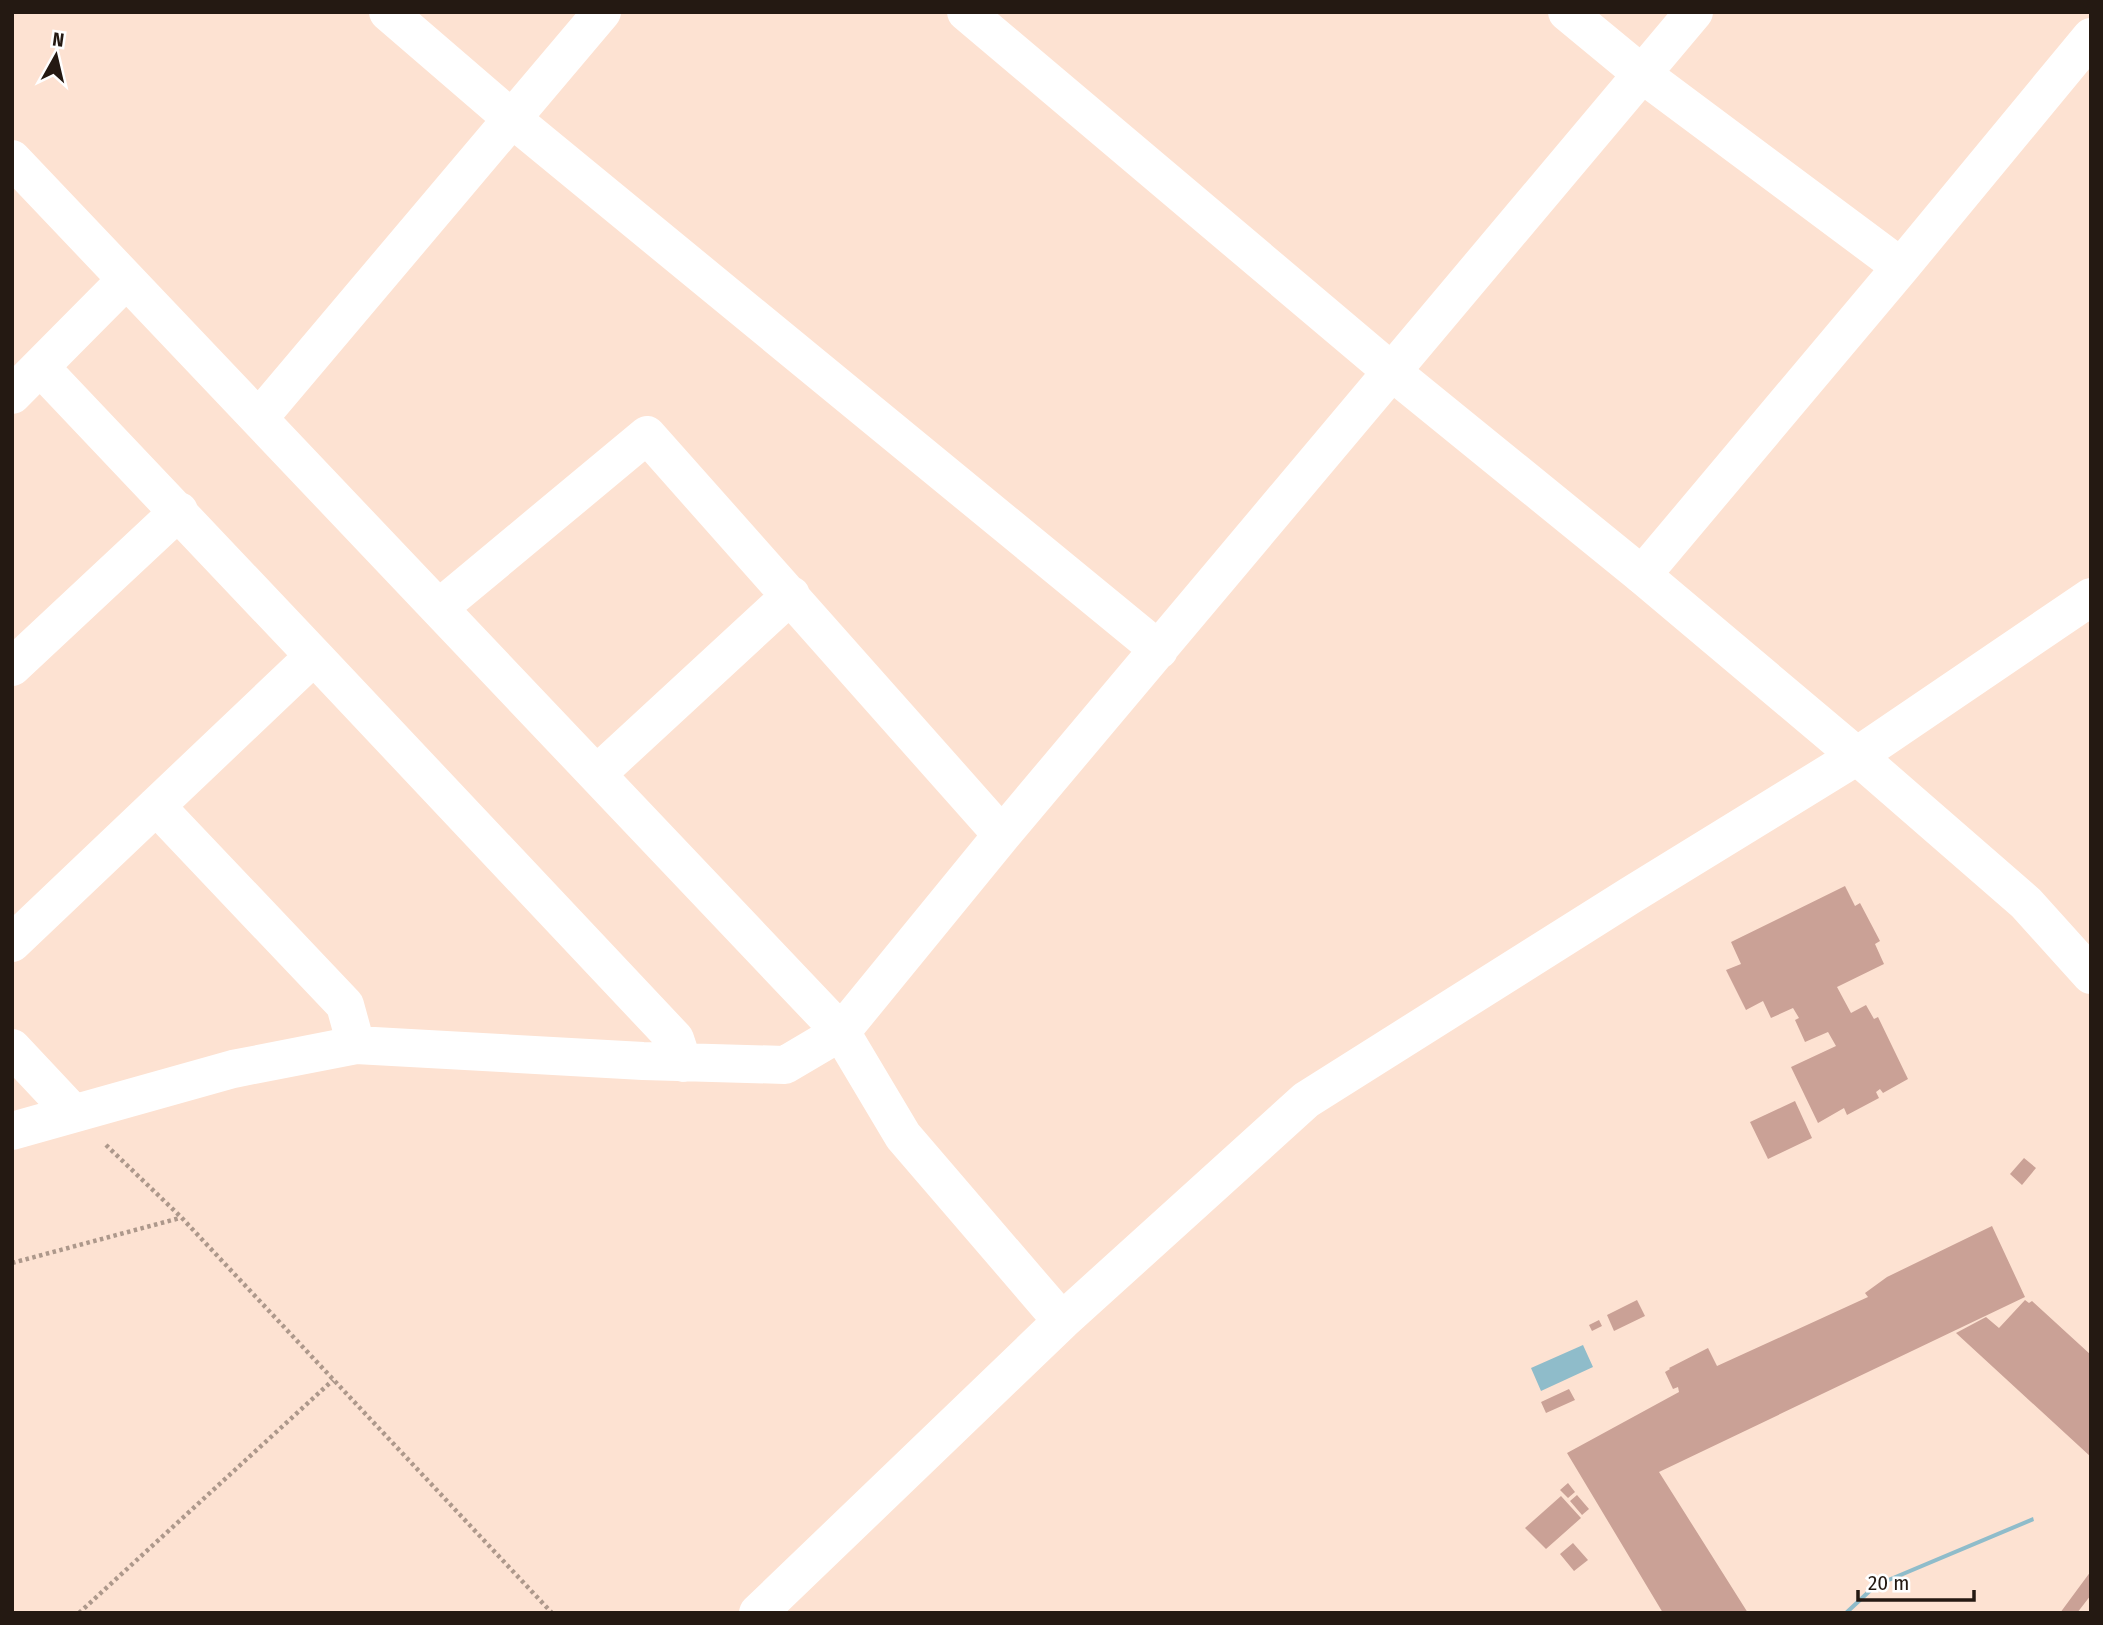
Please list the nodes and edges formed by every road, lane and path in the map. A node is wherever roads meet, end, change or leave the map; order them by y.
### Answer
1 (388, 12) edge
2 (603, 12) edge
3 (965, 12) edge
4 (1567, 12) edge
5 (1694, 12) edge
6 (2091, 37) edge
7 (1642, 74) junction
8 (511, 118) junction
9 (12, 159) edge
10 (1901, 267) junction
11 (126, 280) junction
12 (41, 368) junction
13 (1391, 371) junction
14 (12, 395) edge
15 (259, 418) junction
16 (179, 511) junction
17 (1642, 575) junction
18 (790, 595) junction
19 (2091, 597) edge
20 (439, 608) junction
21 (1159, 650) junction
22 (314, 656) junction
23 (12, 667) edge
24 (1857, 757) junction
25 (597, 774) junction
26 (156, 806) junction
27 (1002, 835) junction
28 (12, 943) edge
29 (2091, 975) edge
30 (841, 1032) junction
31 (356, 1045) junction
32 (12, 1048) edge
33 (683, 1063) junction
34 (73, 1114) junction
35 (12, 1130) edge
36 (181, 1217) junction
37 (12, 1263) edge
38 (1062, 1321) junction
39 (333, 1380) junction
40 (79, 1613) edge
41 (552, 1613) edge
42 (758, 1613) edge

1 - 8 street
2 - 8 street
3 - 13 street
4 - 7 street
5 - 7 street
6 - 10 street
7 - 10 street
7 - 13 street
8 - 15 street
8 - 21 street
9 - 11 street
10 - 17 street
11 - 12 street
11 - 15 street
12 - 14 street
12 - 16 street
13 - 17 street
13 - 21 street
15 - 20 street
16 - 22 street
16 - 23 street
17 - 24 street
18 - 20 street
18 - 25 street
18 - 27 street
19 - 24 street
20 - 25 street
21 - 27 street
22 - 26 street
22 - 33 street
24 - 29 street
24 - 38 street
25 - 30 street
26 - 28 street
26 - 31 street
27 - 30 street
30 - 33 street
30 - 38 street
31 - 33 street
31 - 34 street
32 - 34 street
34 - 35 street
34 - 36 path
36 - 37 path
36 - 39 path
38 - 42 street
39 - 40 path
39 - 41 path

